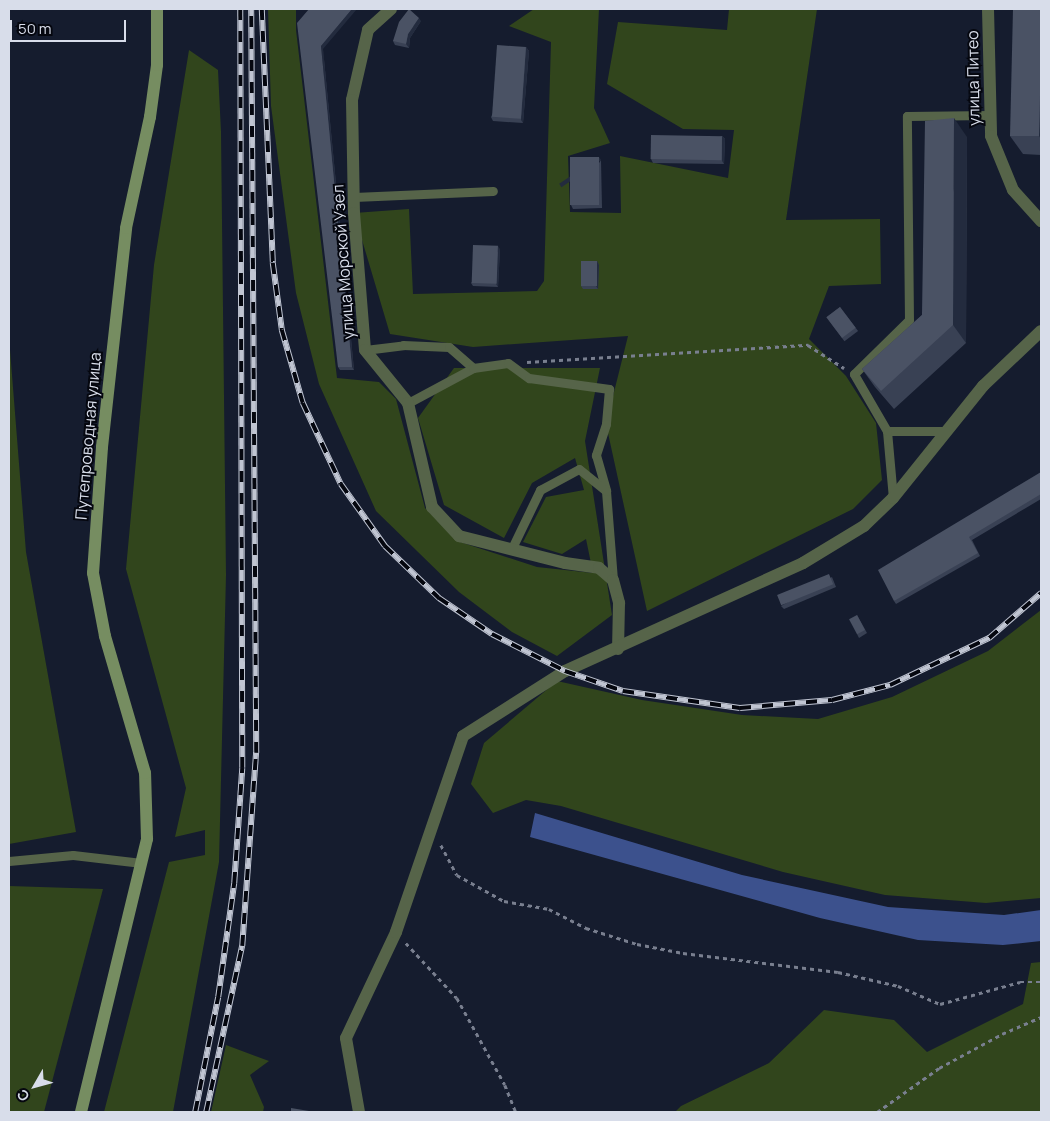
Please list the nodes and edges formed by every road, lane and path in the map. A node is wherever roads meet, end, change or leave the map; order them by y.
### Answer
1 (158, 9) edge
2 (391, 9) edge
3 (988, 9) edge
4 (990, 114) junction
5 (493, 191) dead end
6 (354, 198) junction
7 (1041, 221) edge
8 (1041, 331) edge
9 (365, 350) junction
10 (508, 363) junction
11 (473, 368) junction
12 (854, 374) junction
13 (408, 403) junction
14 (887, 431) junction
15 (947, 431) junction
16 (606, 491) junction
17 (894, 498) junction
18 (511, 550) junction
19 (612, 580) junction
20 (618, 649) junction
21 (432, 828) junction
22 (9, 861) edge
23 (142, 863) junction
24 (396, 932) junction
25 (1041, 982) edge
26 (1041, 1017) edge
27 (81, 1112) edge
28 (359, 1112) edge
29 (516, 1112) edge
30 (877, 1112) edge

1 - 23 main road, Путепроводная улица
2 - 6 street, улица Морской Узел
3 - 4 street, улица Питео
4 - 7 street, улица Питео
4 - 12 lane
5 - 6 lane
6 - 9 street, улица Морской Узел
8 - 15 street
9 - 11 lane
9 - 13 street, улица Морской Узел
10 - 11 lane
10 - 12 path
10 - 16 lane
11 - 13 lane
12 - 14 lane
13 - 18 street, улица Морской Узел
14 - 15 lane
14 - 17 lane
15 - 17 street
16 - 18 lane
16 - 19 lane
17 - 20 street
18 - 19 street, улица Морской Узел
19 - 20 street
20 - 21 street
21 - 24 street
21 - 25 path
22 - 23 lane
23 - 27 main road, Путепроводная улица
24 - 28 street
24 - 29 path
26 - 30 path

